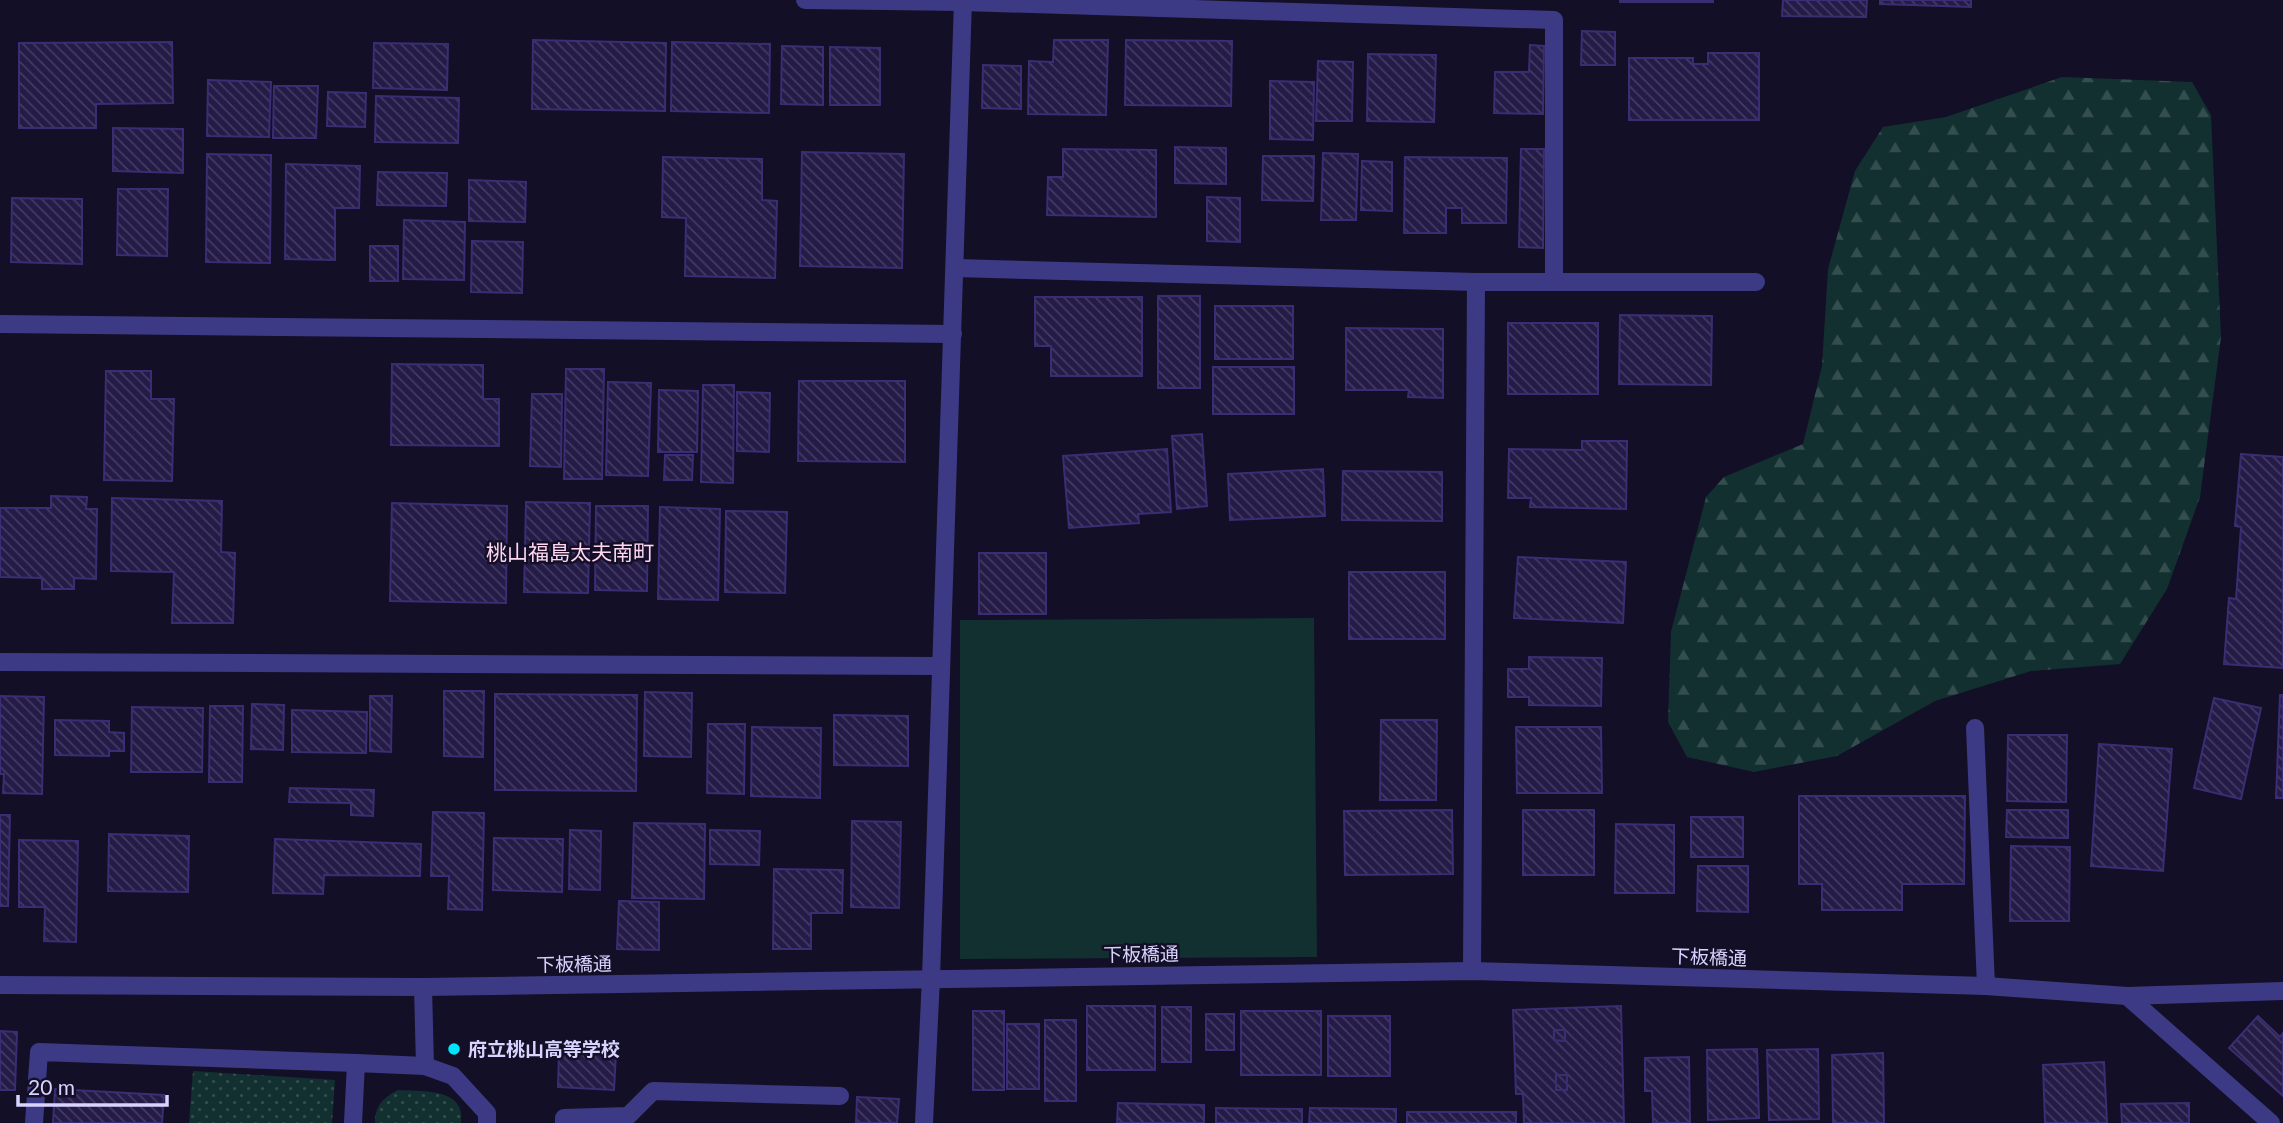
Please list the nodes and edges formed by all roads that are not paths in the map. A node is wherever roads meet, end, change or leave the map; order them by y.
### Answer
1 (806, 0) edge
2 (963, 1) edge
3 (955, 268) junction
4 (1476, 282) junction
5 (1555, 282) junction
6 (1756, 282) dead end
7 (0, 324) edge
8 (953, 334) junction
9 (0, 662) edge
10 (942, 666) junction
11 (1975, 728) dead end
12 (1472, 971) junction
13 (931, 978) junction
14 (0, 985) edge
15 (1986, 986) junction
16 (423, 987) junction
17 (2283, 991) edge
18 (2127, 996) junction
19 (356, 1063) junction
20 (425, 1066) junction
21 (840, 1096) dead end
22 (34, 1123) edge
23 (353, 1123) edge
24 (488, 1123) edge
25 (564, 1123) edge
26 (924, 1123) edge
27 (2271, 1123) edge

1 - 2 street
2 - 3 street
2 - 5 street
3 - 4 street
3 - 8 street
4 - 5 street
4 - 12 street
5 - 6 street
7 - 8 street
8 - 10 street
9 - 10 street
10 - 13 street
11 - 15 street
12 - 13 street, 下板橋通
12 - 15 street, 下板橋通
13 - 16 street, 下板橋通
13 - 26 street
14 - 16 street, 下板橋通
15 - 18 street, 下板橋通
16 - 20 street
17 - 18 street, 下板橋通
18 - 27 street
19 - 20 street
19 - 22 street
19 - 23 street
20 - 24 street
21 - 25 street

